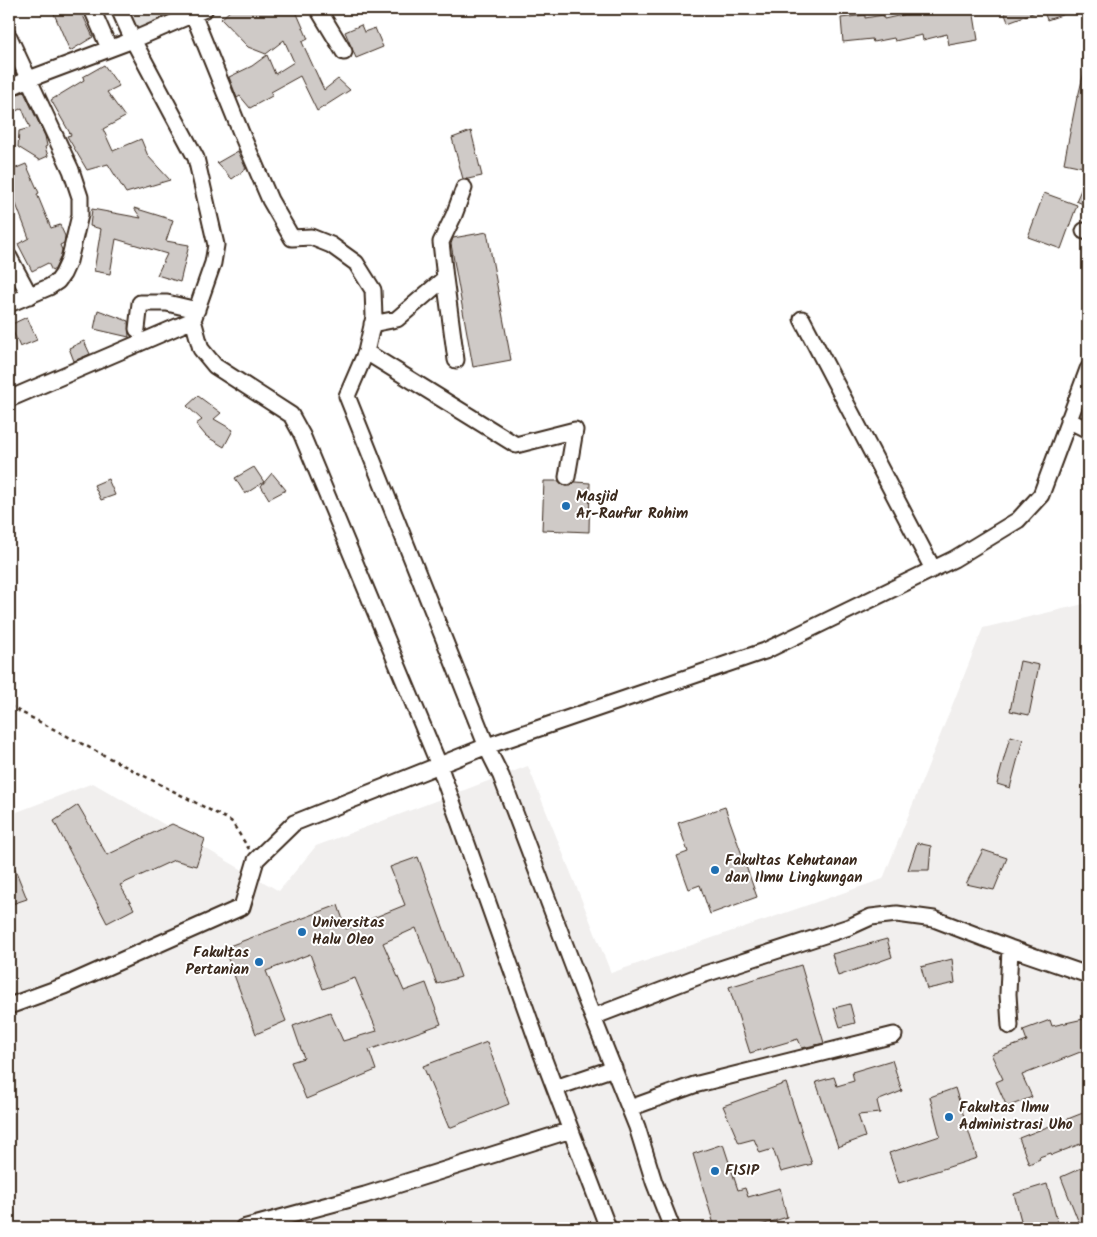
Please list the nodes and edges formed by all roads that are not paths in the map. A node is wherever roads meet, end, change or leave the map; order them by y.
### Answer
1 (92, 9) edge
2 (120, 9) edge
3 (318, 9) edge
4 (196, 11) edge
5 (9, 37) edge
6 (133, 40) junction
7 (109, 48) junction
8 (344, 52) dead end
9 (28, 79) junction
10 (9, 88) edge
11 (464, 188) dead end
12 (9, 257) edge
13 (445, 278) junction
14 (30, 296) junction
15 (9, 304) edge
16 (195, 315) junction
17 (802, 319) dead end
18 (372, 324) junction
19 (137, 329) dead end
20 (366, 352) junction
21 (456, 360) dead end
22 (1088, 369) edge
23 (9, 399) edge
24 (1068, 420) junction
25 (1088, 430) edge
26 (567, 477) dead end
27 (933, 569) junction
28 (487, 746) junction
29 (439, 765) junction
30 (1010, 948) junction
31 (1087, 974) edge
32 (9, 1006) edge
33 (593, 1017) junction
34 (1010, 1026) dead end
35 (894, 1035) dead end
36 (614, 1068) junction
37 (554, 1088) junction
38 (630, 1108) junction
39 (571, 1130) junction
40 (243, 1228) edge
41 (608, 1228) edge
42 (672, 1228) edge

1 - 7 street
2 - 6 street
3 - 8 street
4 - 6 street
4 - 18 street
5 - 9 street
6 - 7 street
6 - 16 street
7 - 9 street
9 - 10 street
9 - 14 street
11 - 13 street
12 - 14 street
13 - 18 street
13 - 21 street
14 - 15 street
16 - 19 street
16 - 23 street
16 - 29 street
17 - 27 street
18 - 20 street
20 - 26 street
20 - 28 street
22 - 24 street
24 - 25 street
24 - 27 street
27 - 28 street
28 - 29 street
28 - 33 street
29 - 32 street
29 - 37 street
30 - 31 street
30 - 33 street
30 - 34 street
33 - 36 street
35 - 38 street
36 - 37 street
36 - 38 street
37 - 39 street
38 - 42 street
39 - 40 street
39 - 41 street

